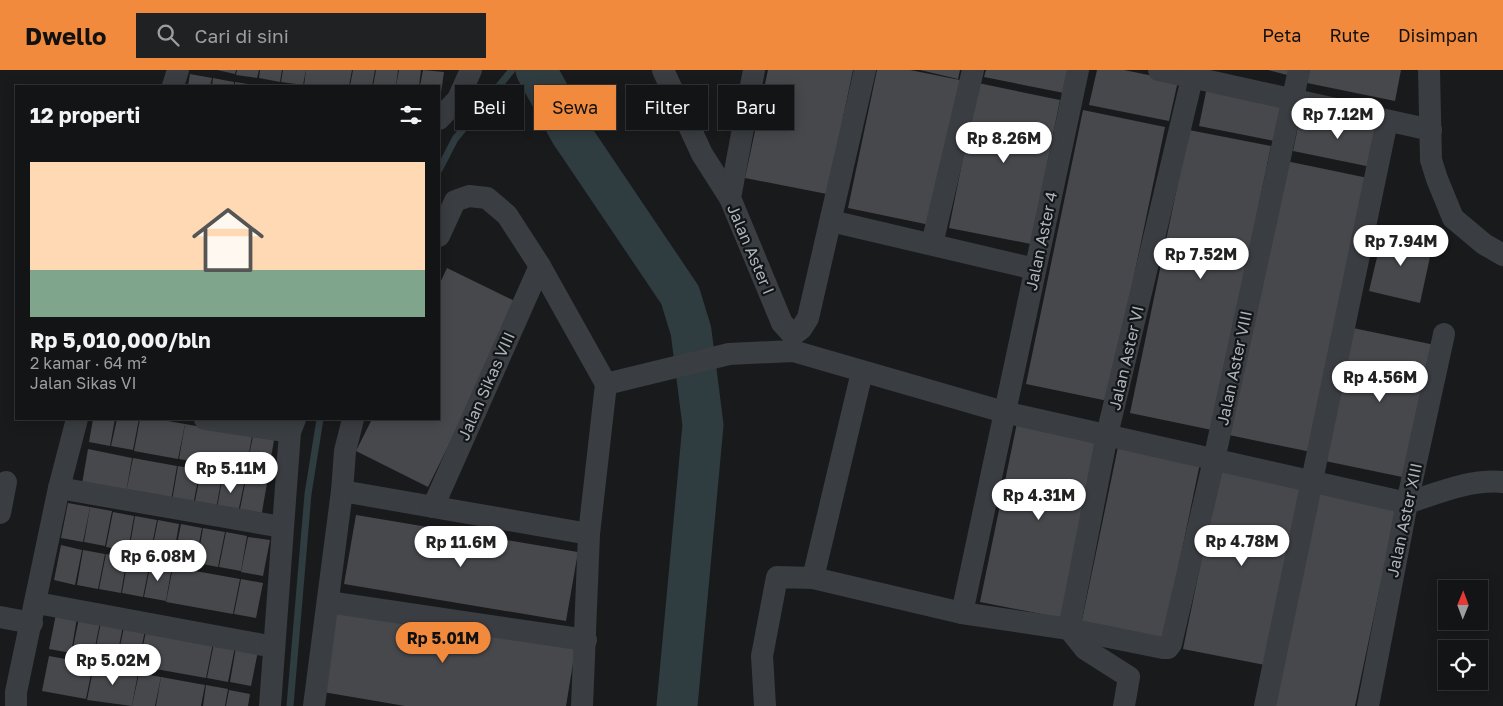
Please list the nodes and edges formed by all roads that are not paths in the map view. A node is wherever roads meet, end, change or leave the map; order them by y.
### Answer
1 (178, 70) edge
2 (471, 70) edge
3 (663, 70) edge
4 (754, 70) edge
5 (865, 70) edge
6 (973, 70) edge
7 (1078, 70) edge
8 (1159, 70) edge
9 (1299, 70) edge
10 (1429, 70) edge
11 (1193, 73) edge
12 (173, 85) edge
13 (1292, 100) junction
14 (440, 118) edge
15 (1387, 121) junction
16 (1431, 130) junction
17 (730, 198) junction
18 (831, 221) junction
19 (440, 234) edge
20 (932, 244) junction
21 (1503, 255) edge
22 (540, 266) junction
23 (1035, 269) junction
24 (1444, 334) dead end
25 (793, 343) junction
26 (862, 372) junction
27 (606, 384) junction
28 (1004, 412) junction
29 (77, 420) edge
30 (220, 420) edge
31 (353, 420) edge
32 (292, 425) edge
33 (1107, 435) junction
34 (1214, 460) junction
35 (6, 482) dead end
36 (1311, 482) junction
37 (1503, 482) edge
38 (59, 488) junction
39 (342, 491) junction
40 (1407, 503) junction
41 (433, 507) junction
42 (0, 513) edge
43 (282, 528) junction
44 (590, 534) junction
45 (813, 578) junction
46 (328, 602) junction
47 (34, 613) junction
48 (962, 613) junction
49 (0, 617) edge
50 (1068, 629) junction
51 (586, 640) junction
52 (274, 647) junction
53 (318, 705) edge
54 (16, 706) edge
55 (270, 706) edge
56 (582, 706) edge
57 (764, 706) edge
58 (1124, 706) edge
59 (1265, 706) edge
60 (1368, 706) edge

1 - 12 street
2 - 14 street
3 - 17 street
4 - 17 street, Jalan Aster I
5 - 18 street
6 - 20 street
7 - 23 street, Jalan Aster 4
8 - 11 street
9 - 13 street, Jalan Aster VIII
10 - 16 street
11 - 13 street
11 - 33 street, Jalan Aster VI
13 - 15 street
13 - 34 street, Jalan Aster VIII
15 - 16 street
15 - 36 street
16 - 21 street
17 - 25 street, Jalan Aster I
18 - 20 street
18 - 25 street
19 - 22 street
20 - 23 street
22 - 27 street
22 - 41 street, Jalan Sikas VIII
23 - 28 street, Jalan Aster 4
24 - 40 street, Jalan Aster XIII
25 - 26 street
25 - 27 street
26 - 28 street
26 - 45 street
27 - 44 street
28 - 33 street
28 - 48 street, Jalan Aster 4
29 - 38 street
30 - 32 street
31 - 39 street
32 - 43 street
33 - 34 street
33 - 50 street, Jalan Aster VI
34 - 36 street
34 - 50 street, Jalan Aster VIII
35 - 42 street
36 - 40 street
36 - 59 street
37 - 40 street
38 - 43 street
38 - 47 street
39 - 41 street
39 - 46 street
40 - 60 street, Jalan Aster XIII
41 - 44 street
43 - 52 street
44 - 51 street
45 - 48 street
45 - 57 street
46 - 51 street
46 - 53 street
47 - 49 street
47 - 52 street
47 - 54 street
48 - 50 street
50 - 58 street
51 - 56 street
52 - 55 street

